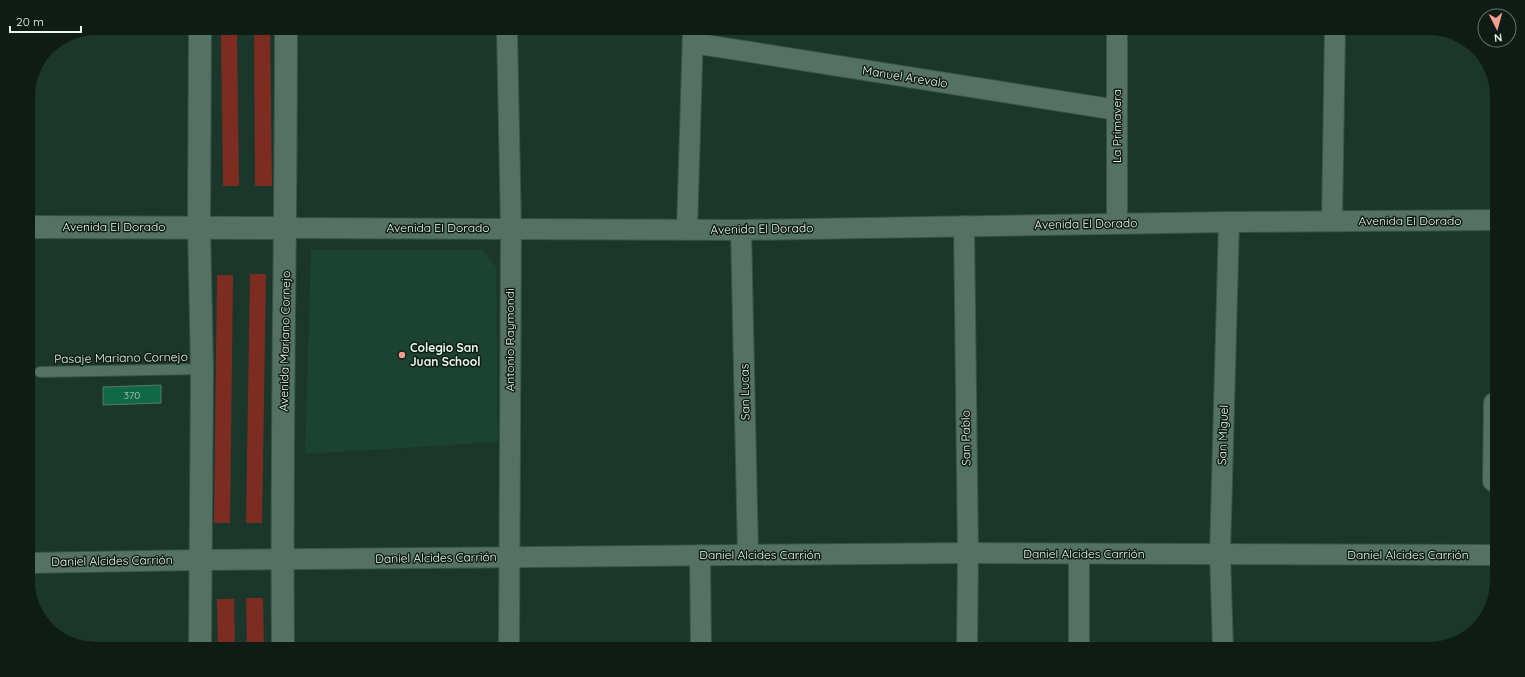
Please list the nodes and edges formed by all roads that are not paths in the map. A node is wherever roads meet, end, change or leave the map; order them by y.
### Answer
1 (200, 35) edge
2 (286, 35) edge
3 (507, 35) edge
4 (1117, 35) edge
5 (1335, 35) edge
6 (693, 37) edge
7 (1117, 110) junction
8 (1490, 220) edge
9 (1332, 221) junction
10 (1229, 222) junction
11 (1117, 224) junction
12 (964, 226) junction
13 (35, 227) edge
14 (199, 227) junction
15 (286, 228) junction
16 (511, 228) junction
17 (688, 230) junction
18 (741, 230) junction
19 (202, 369) junction
20 (40, 372) dead end
21 (968, 553) junction
22 (1079, 554) junction
23 (1220, 554) junction
24 (700, 555) junction
25 (748, 555) junction
26 (1490, 556) edge
27 (510, 557) junction
28 (200, 560) junction
29 (283, 560) junction
30 (35, 562) edge
31 (200, 642) edge
32 (284, 642) edge
33 (509, 642) edge
34 (701, 642) edge
35 (967, 642) edge
36 (1079, 642) edge
37 (1223, 642) edge

1 - 14 street
2 - 15 street, Avenida Mariano Cornejo
3 - 16 street, Antonio Raymondi
4 - 7 street, La Primavera
5 - 9 street
6 - 7 street, Manuel Arevalo
6 - 17 street
7 - 11 street, La Primavera
8 - 9 street, Avenida El Dorado
9 - 10 street, Avenida El Dorado
10 - 11 street, Avenida El Dorado
10 - 23 street, San Miguel
11 - 12 street, Avenida El Dorado
12 - 18 street, Avenida El Dorado
12 - 21 street, San Pablo
13 - 14 street, Avenida El Dorado
14 - 15 street, Avenida El Dorado
14 - 19 street
15 - 16 street, Avenida El Dorado
15 - 29 street, Avenida Mariano Cornejo
16 - 17 street, Avenida El Dorado
16 - 27 street, Antonio Raymondi
17 - 18 street, Avenida El Dorado
18 - 25 street, San Lucas
19 - 20 lane, Pasaje Mariano Cornejo
19 - 28 street
21 - 22 street, Daniel Alcides Carrión
21 - 25 street, Daniel Alcides Carrión
21 - 35 street, San Pablo
22 - 23 street, Daniel Alcides Carrión
22 - 36 street
23 - 26 street, Daniel Alcides Carrión
23 - 37 street, San Miguel
24 - 25 street, Daniel Alcides Carrión
24 - 27 street, Daniel Alcides Carrión
24 - 34 street
27 - 29 street, Daniel Alcides Carrión
27 - 33 street, Antonio Raymondi
28 - 29 street, Daniel Alcides Carrión
28 - 30 street, Daniel Alcides Carrión
28 - 31 street
29 - 32 street, Avenida Mariano Cornejo

